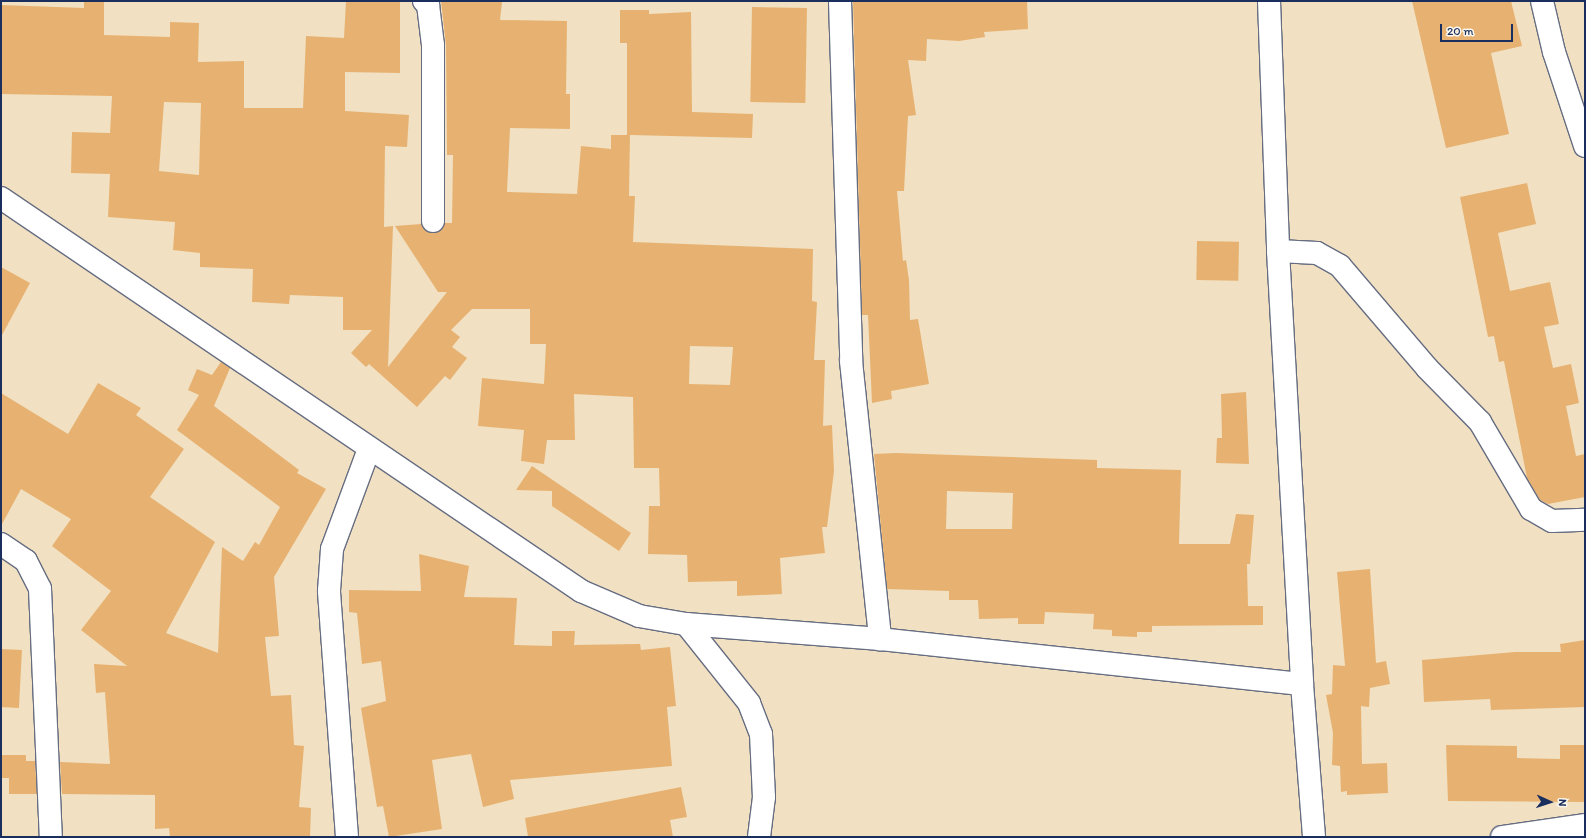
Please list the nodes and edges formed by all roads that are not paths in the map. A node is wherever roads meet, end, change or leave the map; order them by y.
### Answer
1 (424, 1) edge
2 (840, 1) edge
3 (1269, 1) edge
4 (1542, 1) edge
5 (1585, 146) edge
6 (1, 198) edge
7 (433, 221) dead end
8 (1278, 251) junction
9 (369, 449) junction
10 (1585, 520) edge
11 (1, 544) edge
12 (686, 624) junction
13 (880, 639) junction
14 (1302, 684) junction
15 (1585, 825) edge
16 (51, 837) edge
17 (347, 837) edge
18 (759, 837) edge
19 (1314, 837) edge
20 (1502, 837) edge

1 - 7 street
2 - 13 street
3 - 8 street
4 - 5 street
6 - 9 street
8 - 10 street
8 - 14 street
9 - 12 street
9 - 17 street
11 - 16 street
12 - 13 street
12 - 18 street
13 - 14 street
14 - 19 street
15 - 20 street

